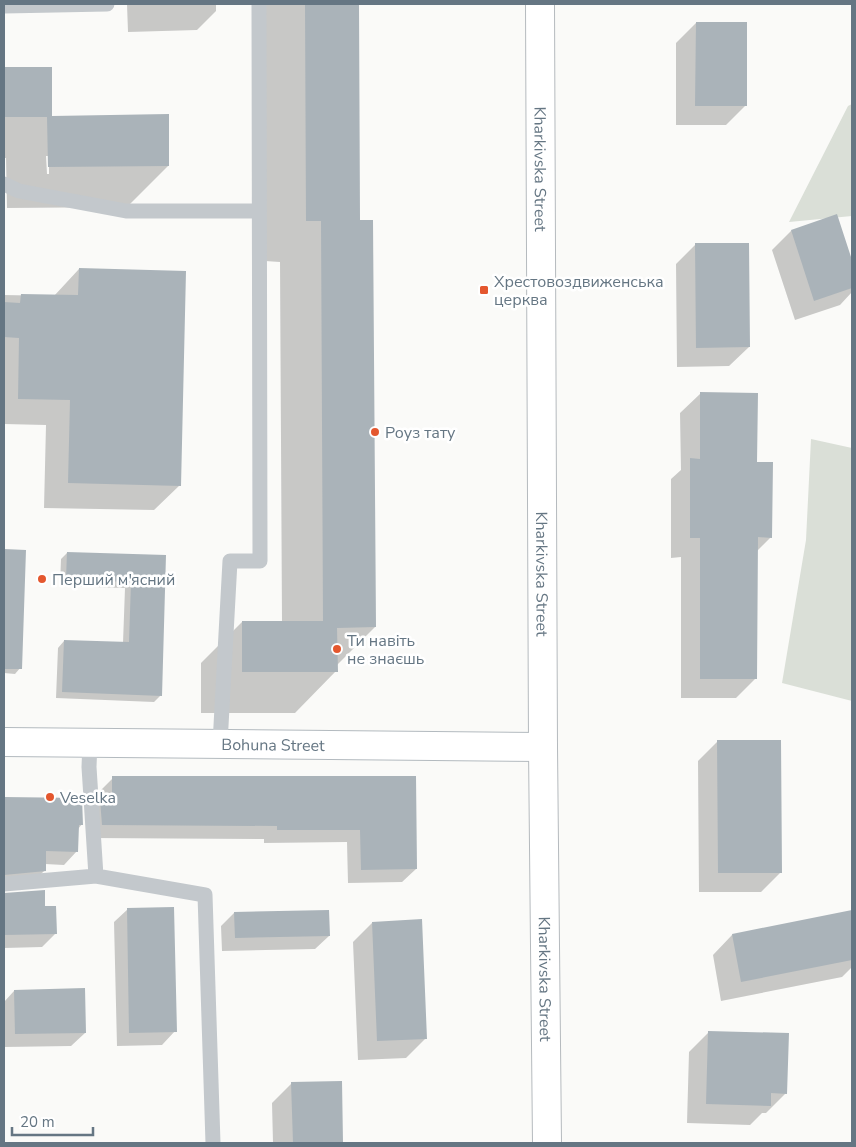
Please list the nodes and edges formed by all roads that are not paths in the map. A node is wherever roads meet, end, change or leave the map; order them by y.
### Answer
1 (107, 4) edge
2 (259, 4) edge
3 (540, 4) edge
4 (4, 6) edge
5 (4, 184) edge
6 (259, 211) junction
7 (4, 742) edge
8 (90, 742) junction
9 (220, 744) junction
10 (543, 747) junction
11 (96, 876) junction
12 (4, 884) edge
13 (212, 1143) edge
14 (547, 1143) edge

1 - 4 lane
2 - 6 lane
3 - 10 main road, Kharkivska Street
5 - 6 lane
6 - 9 lane
7 - 8 main road, Bohuna Street
8 - 9 main road, Bohuna Street
8 - 11 lane
9 - 10 main road, Bohuna Street
10 - 14 main road, Kharkivska Street
11 - 12 lane
11 - 13 lane

